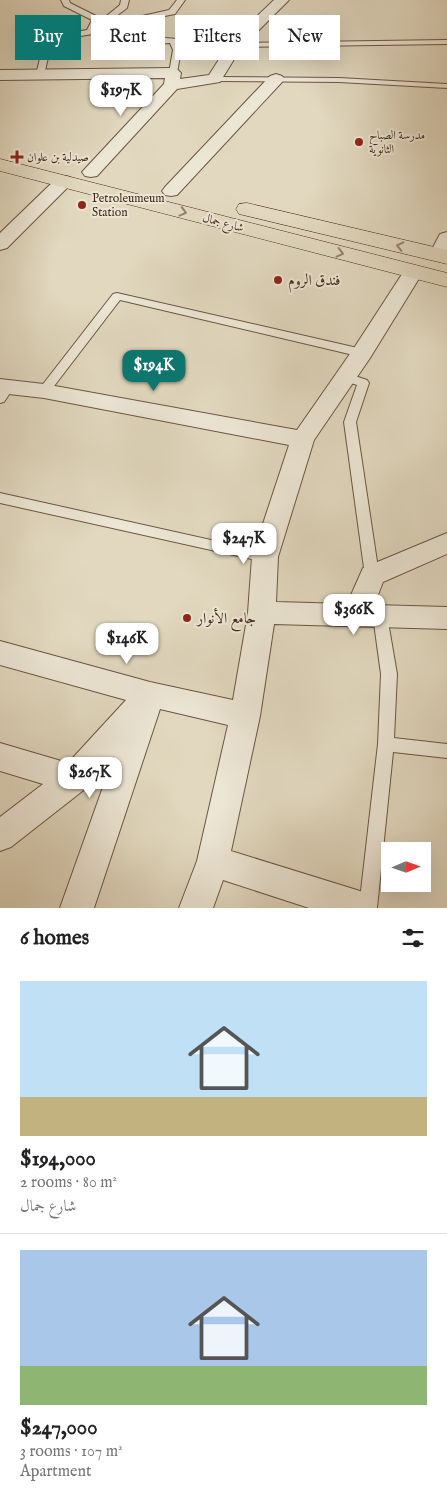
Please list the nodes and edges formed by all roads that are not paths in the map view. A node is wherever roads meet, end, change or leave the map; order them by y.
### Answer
1 (65, 0) edge
2 (125, 0) edge
3 (181, 0) edge
4 (282, 0) edge
5 (112, 15) edge
6 (158, 15) edge
7 (91, 16) edge
8 (259, 22) edge
9 (91, 30) edge
10 (165, 41) edge
11 (447, 42) edge
12 (259, 45) edge
13 (226, 60) edge
14 (0, 75) edge
15 (40, 75) junction
16 (173, 79) junction
17 (214, 79) junction
18 (276, 79) junction
19 (447, 86) edge
20 (0, 149) edge
21 (0, 165) edge
22 (76, 174) junction
23 (171, 191) junction
24 (0, 244) edge
25 (444, 250) edge
26 (413, 272) junction
27 (447, 280) edge
28 (362, 353) junction
29 (346, 377) junction
30 (2, 391) edge
31 (44, 391) junction
32 (303, 439) junction
33 (0, 498) edge
34 (447, 543) edge
35 (265, 557) junction
36 (372, 575) junction
37 (262, 613) junction
38 (368, 616) junction
39 (447, 618) edge
40 (0, 653) edge
41 (150, 694) junction
42 (245, 716) junction
43 (386, 744) junction
44 (447, 751) edge
45 (0, 757) edge
46 (74, 779) junction
47 (0, 836) edge
48 (213, 861) junction
49 (77, 908) edge
50 (196, 908) edge
51 (360, 908) edge
52 (368, 908) edge

1 - 7 lane
2 - 5 lane
3 - 6 lane
4 - 8 street
9 - 15 lane
10 - 16 lane
11 - 12 lane
13 - 17 street
14 - 15 street
15 - 16 street
16 - 17 street
16 - 22 street
17 - 18 lane
18 - 19 lane
18 - 23 street
20 - 22 main road, شارع جمال
21 - 22 main road, شارع جمال
22 - 23 main road, شارع جمال
22 - 24 street
22 -> 26 main road, شارع جمال
25 -> 23 main road, شارع جمال
26 - 27 main road, شارع جمال
26 - 28 street
28 - 29 street
28 - 31 lane
29 - 32 street
29 - 36 lane
30 - 31 street
31 - 32 street
32 - 35 street
33 - 35 lane
34 - 36 street
35 - 37 street
36 - 38 street
37 - 38 street
37 - 42 street
38 - 39 street
38 - 43 lane
40 - 41 street
41 - 42 street
41 - 46 street
41 - 49 street
42 - 48 street
43 - 44 lane
43 - 52 lane
45 - 46 street
46 - 47 street
48 - 50 street
48 - 51 street

